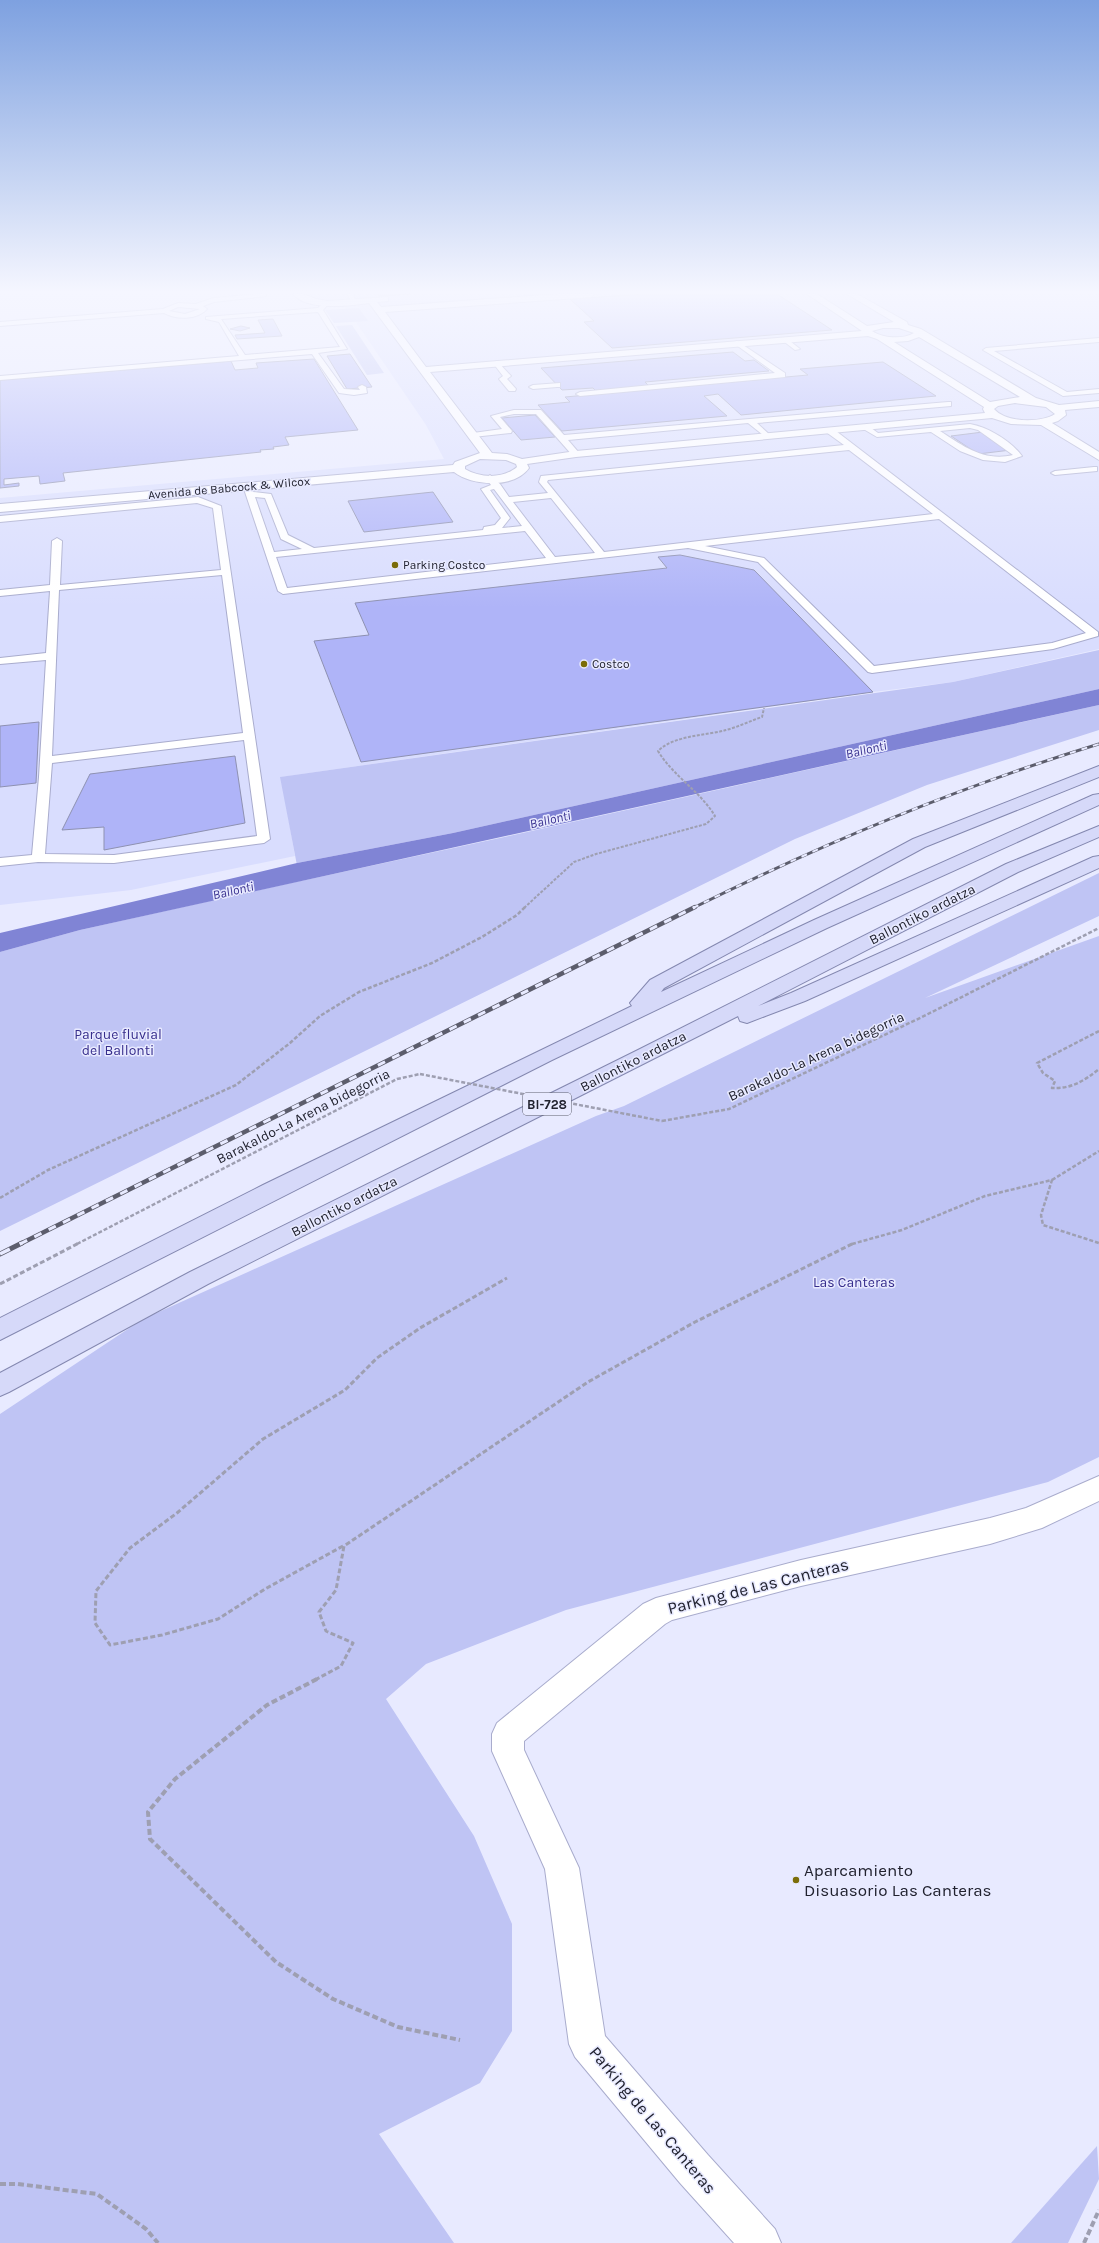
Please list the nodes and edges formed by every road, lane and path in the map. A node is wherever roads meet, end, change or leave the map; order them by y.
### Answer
1 (446, 399) edge
2 (974, 399) edge
3 (1031, 399) edge
4 (1040, 402) junction
5 (948, 404) dead end
6 (1099, 404) edge
7 (1058, 408) junction
8 (889, 409) junction
9 (992, 410) junction
10 (750, 421) junction
11 (909, 422) junction
12 (1043, 422) junction
13 (864, 427) junction
14 (829, 430) junction
15 (933, 430) junction
16 (473, 435) junction
17 (767, 436) junction
18 (562, 438) junction
19 (1068, 438) junction
20 (851, 447) junction
21 (1068, 451) dead end
22 (1097, 452) edge
23 (576, 454) junction
24 (488, 456) junction
25 (1081, 460) dead end
26 (521, 462) junction
27 (457, 468) junction
28 (1096, 471) edge
29 (1055, 474) dead end
30 (493, 482) junction
31 (248, 490) junction
32 (554, 495) junction
33 (508, 500) junction
34 (0, 508) edge
35 (942, 516) junction
36 (0, 519) edge
37 (527, 528) junction
38 (466, 534) junction
39 (57, 541) dead end
40 (689, 545) junction
41 (313, 551) junction
42 (271, 555) junction
43 (602, 555) junction
44 (552, 560) junction
45 (225, 572) junction
46 (55, 588) junction
47 (0, 593) edge
48 (1097, 633) edge
49 (51, 656) junction
50 (0, 661) edge
51 (764, 708) dead end
52 (249, 736) junction
53 (45, 760) junction
54 (1099, 771) edge
55 (1099, 799) edge
56 (1099, 831) edge
57 (38, 858) junction
58 (1099, 861) edge
59 (0, 862) edge
60 (1099, 928) edge
61 (631, 1014) junction
62 (1099, 1031) edge
63 (645, 1055) junction
64 (1099, 1069) edge
65 (1099, 1151) edge
66 (1052, 1180) junction
67 (0, 1198) edge
68 (1099, 1243) edge
69 (507, 1278) dead end
70 (0, 1284) edge
71 (0, 1330) edge
72 (0, 1385) edge
73 (1099, 1488) edge
74 (344, 1546) junction
75 (460, 2040) dead end
76 (0, 2184) edge
77 (1099, 2210) edge
78 (158, 2243) edge
79 (761, 2243) edge
80 (1084, 2243) edge

1 - 16 street
2 - 9 street
3 - 4 street
4 - 7 street
4 - 9 street
5 - 8 lane
6 - 7 street
7 - 12 street
8 - 10 lane
8 - 11 lane
9 - 11 street
9 - 12 street
10 - 17 lane
10 - 18 lane
11 - 13 street
12 - 19 street
13 - 14 street
13 - 15 lane
14 - 17 street
14 - 20 lane
15 - 15 lane
16 - 18 lane
16 - 24 street
17 - 23 street
18 - 23 lane
19 - 21 street
19 - 22 street
20 - 32 lane
20 - 35 lane
23 - 26 street
24 - 26 street
24 - 27 street
25 - 28 street
26 - 30 street
27 - 30 street
27 - 31 street, Avenida de Babcock & Wilcox
28 - 29 lane
30 - 33 lane
30 - 38 lane
31 - 34 street, Avenida de Babcock & Wilcox
31 - 41 lane
31 - 42 lane
32 - 33 lane
32 - 43 lane
33 - 37 lane
35 - 40 lane
35 - 48 lane
36 - 45 lane
37 - 38 lane
37 - 44 lane
38 - 41 lane
39 - 46 lane
40 - 43 lane
40 - 48 lane
41 - 42 lane
42 - 44 lane
43 - 44 lane
45 - 46 lane
45 - 52 lane
46 - 47 lane
46 - 49 lane
49 - 50 lane
49 - 53 lane
51 - 67 path
52 - 53 lane
52 - 57 lane
53 - 57 lane
54 - 61 main road
55 - 61 main road
56 - 63 main road, Ballontiko ardatza / BI-728
57 - 59 lane
58 - 63 main road
60 - 70 path, Barakaldo-La Arena bidegorria, bridge
61 - 71 main road
62 - 64 path
63 - 72 main road, Ballontiko ardatza / BI-728
65 - 66 path
66 - 68 path
66 - 74 path
69 - 74 path
73 - 79 street, Parking de Las Canteras
74 - 75 path
76 - 78 path
77 - 80 path

